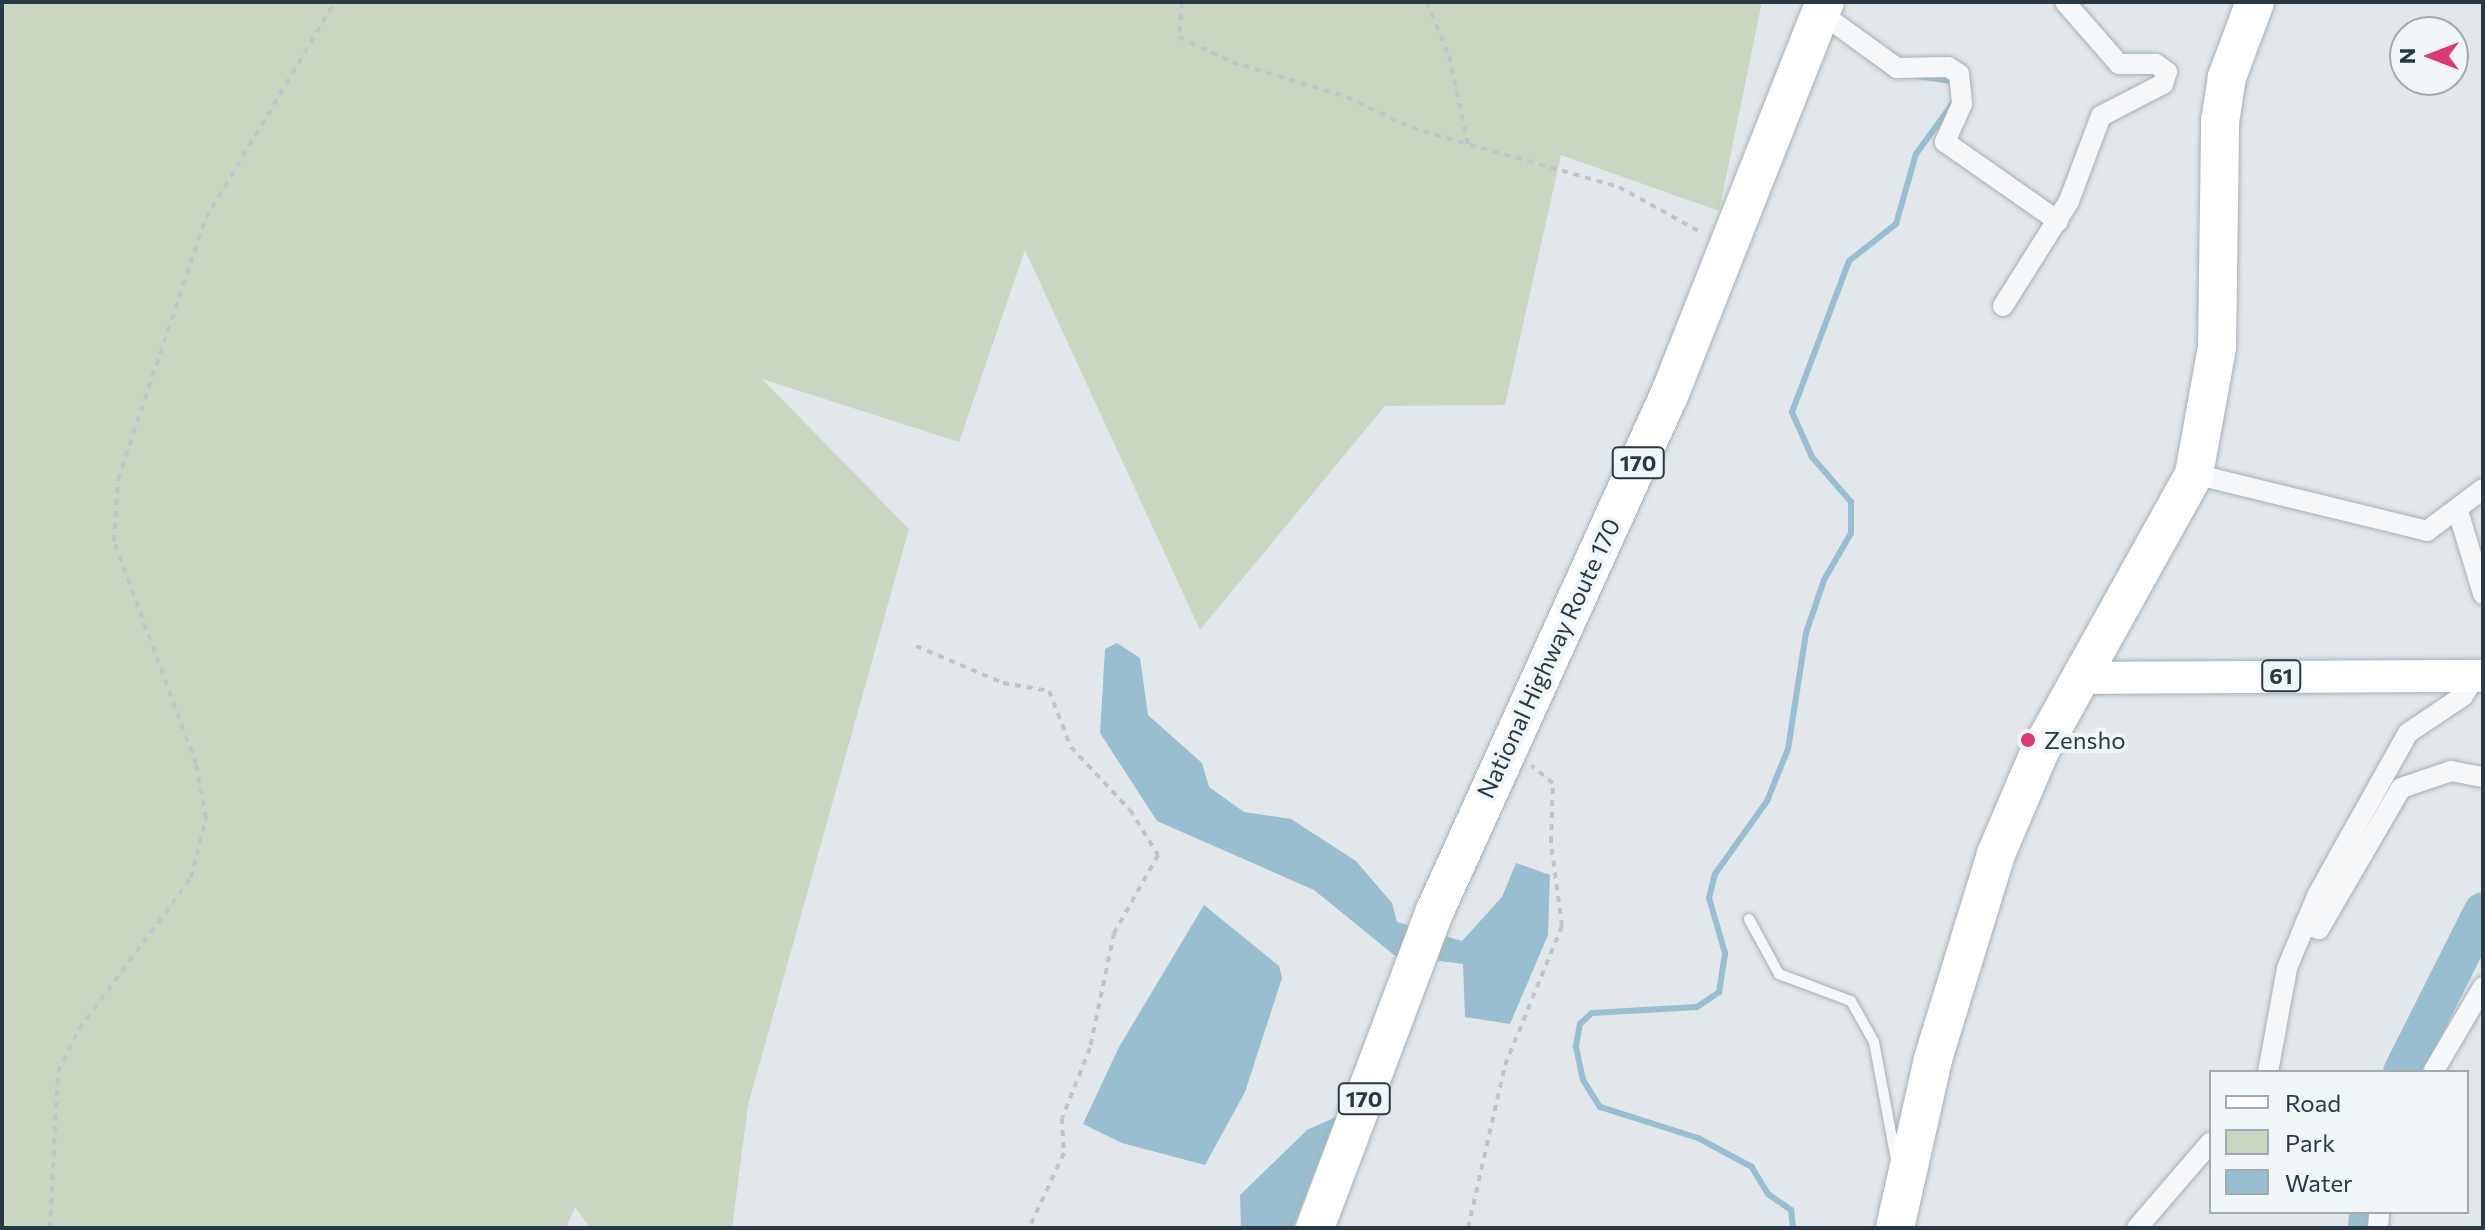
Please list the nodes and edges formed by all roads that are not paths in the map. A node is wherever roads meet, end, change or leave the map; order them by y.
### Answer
1 (2065, 2) edge
2 (2255, 2) edge
3 (1823, 8) edge
4 (2058, 221) junction
5 (2003, 306) dead end
6 (2194, 474) junction
7 (2483, 489) edge
8 (2458, 511) junction
9 (2483, 594) edge
10 (2479, 676) edge
11 (2078, 678) junction
12 (2483, 777) edge
13 (1749, 919) dead end
14 (2305, 924) junction
15 (2483, 987) edge
16 (2268, 1070) edge
17 (2434, 1070) edge
18 (2209, 1144) edge
19 (1906, 1180) junction
20 (1315, 1228) edge
21 (1895, 1228) edge
22 (2137, 1228) edge

1 - 4 street
2 - 6 highway
3 - 4 street
3 - 20 highway, National Highway Route 170 / 170
4 - 5 street
6 - 8 street
6 - 11 highway
7 - 8 street
8 - 9 street
10 - 11 main road, 61
10 - 14 street
11 - 19 highway
12 - 14 street
13 - 19 lane
14 - 16 street
15 - 17 street
18 - 22 street
19 - 21 highway

